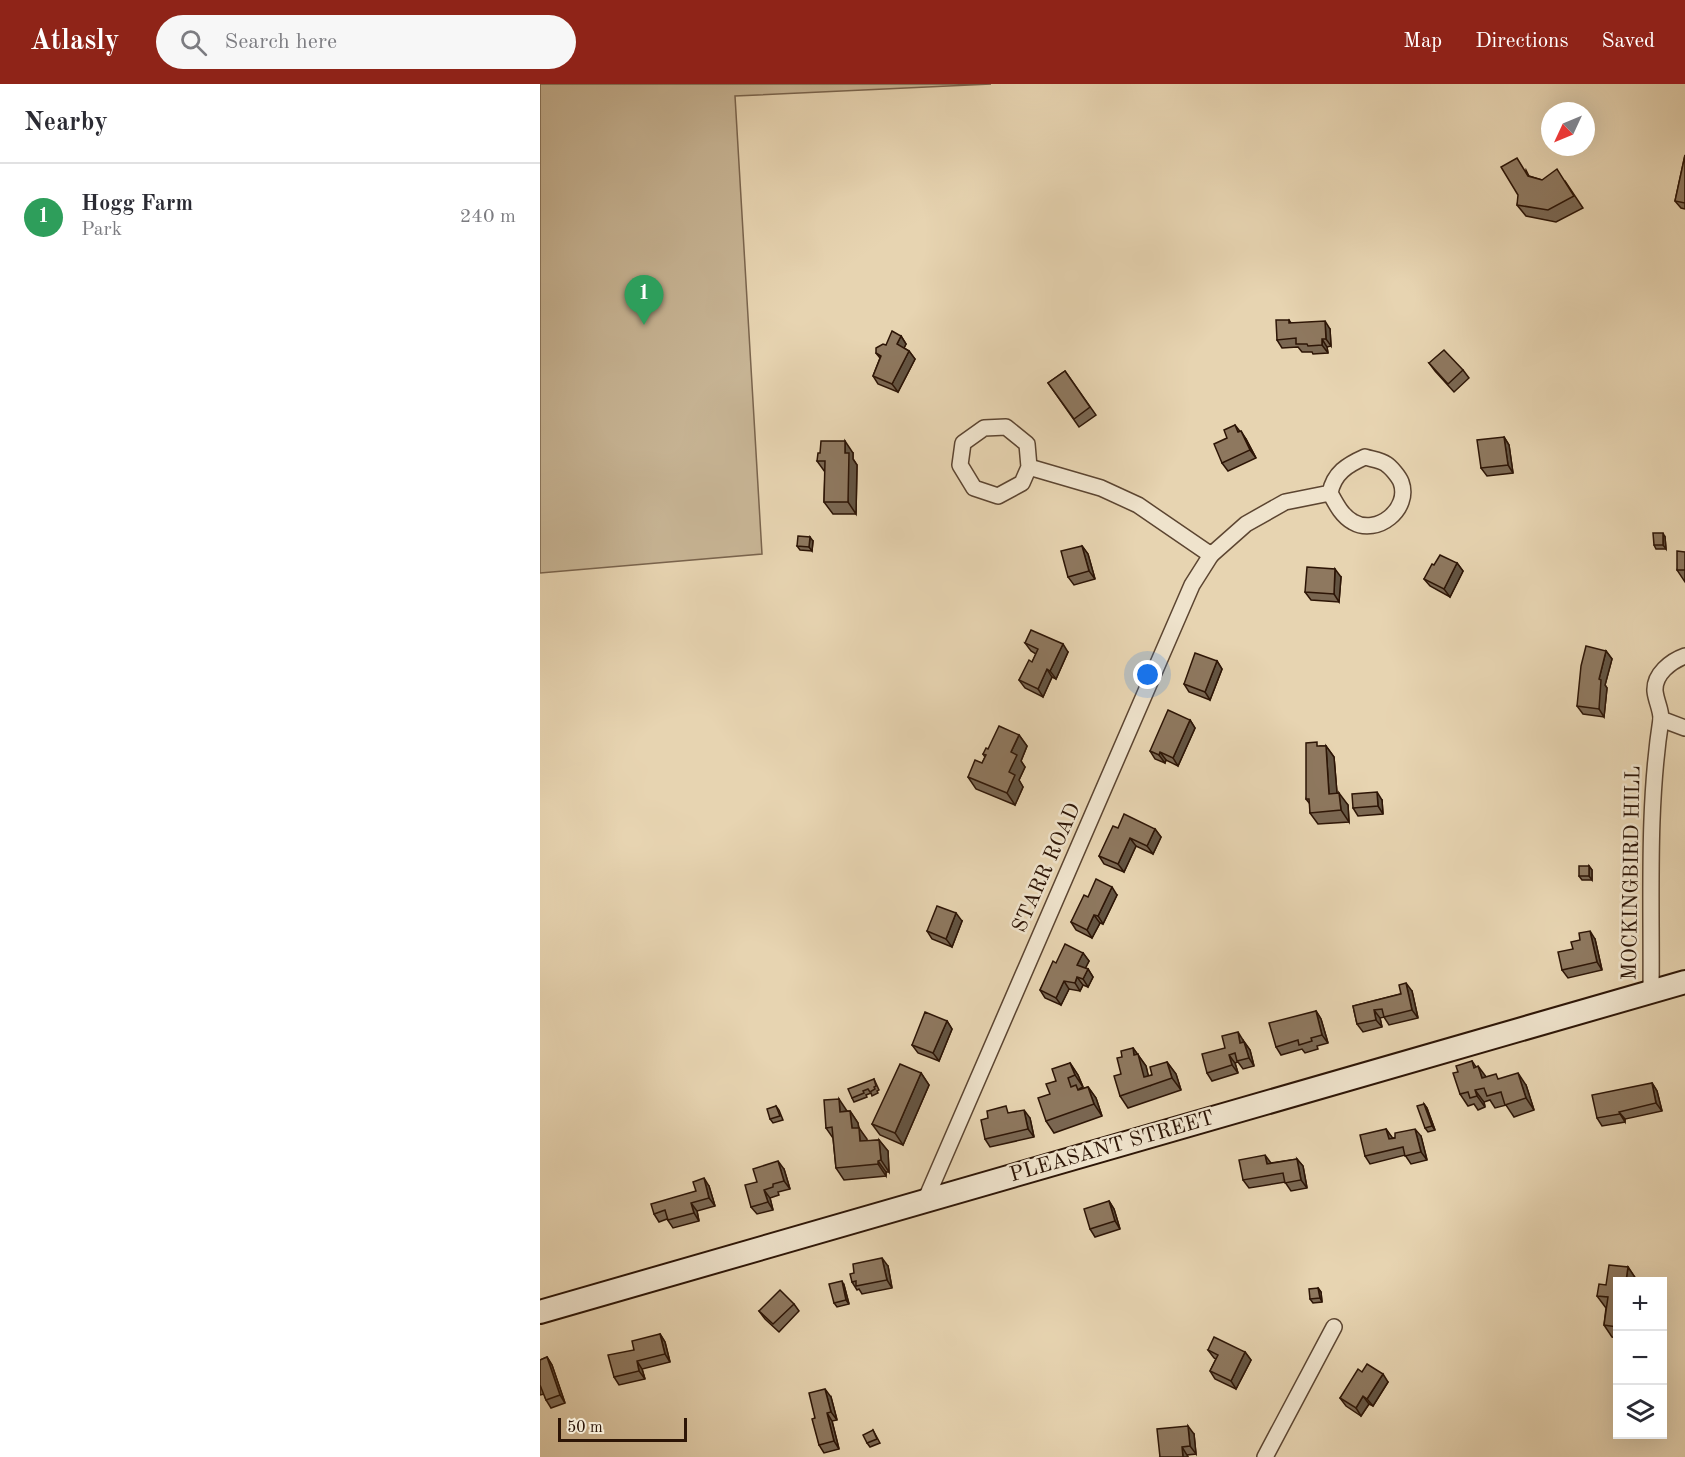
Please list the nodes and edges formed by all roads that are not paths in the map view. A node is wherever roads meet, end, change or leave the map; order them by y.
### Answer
1 (1029, 468) junction
2 (1330, 493) junction
3 (1211, 555) junction
4 (1685, 656) edge
5 (1661, 719) junction
6 (1685, 728) edge
7 (1685, 982) edge
8 (1651, 992) junction
9 (925, 1201) junction
10 (540, 1312) edge
11 (1334, 1327) dead end
12 (1265, 1457) edge

1 - 1 street
1 - 3 street
2 - 2 street
2 - 3 street, STARR ROAD
3 - 9 street, STARR ROAD
4 - 5 street, MOCKINGBIRD HILL
5 - 6 street
5 - 8 street, MOCKINGBIRD HILL
7 - 8 main road, PLEASANT STREET
8 - 9 main road, PLEASANT STREET
9 - 10 main road, PLEASANT STREET
11 - 12 street

